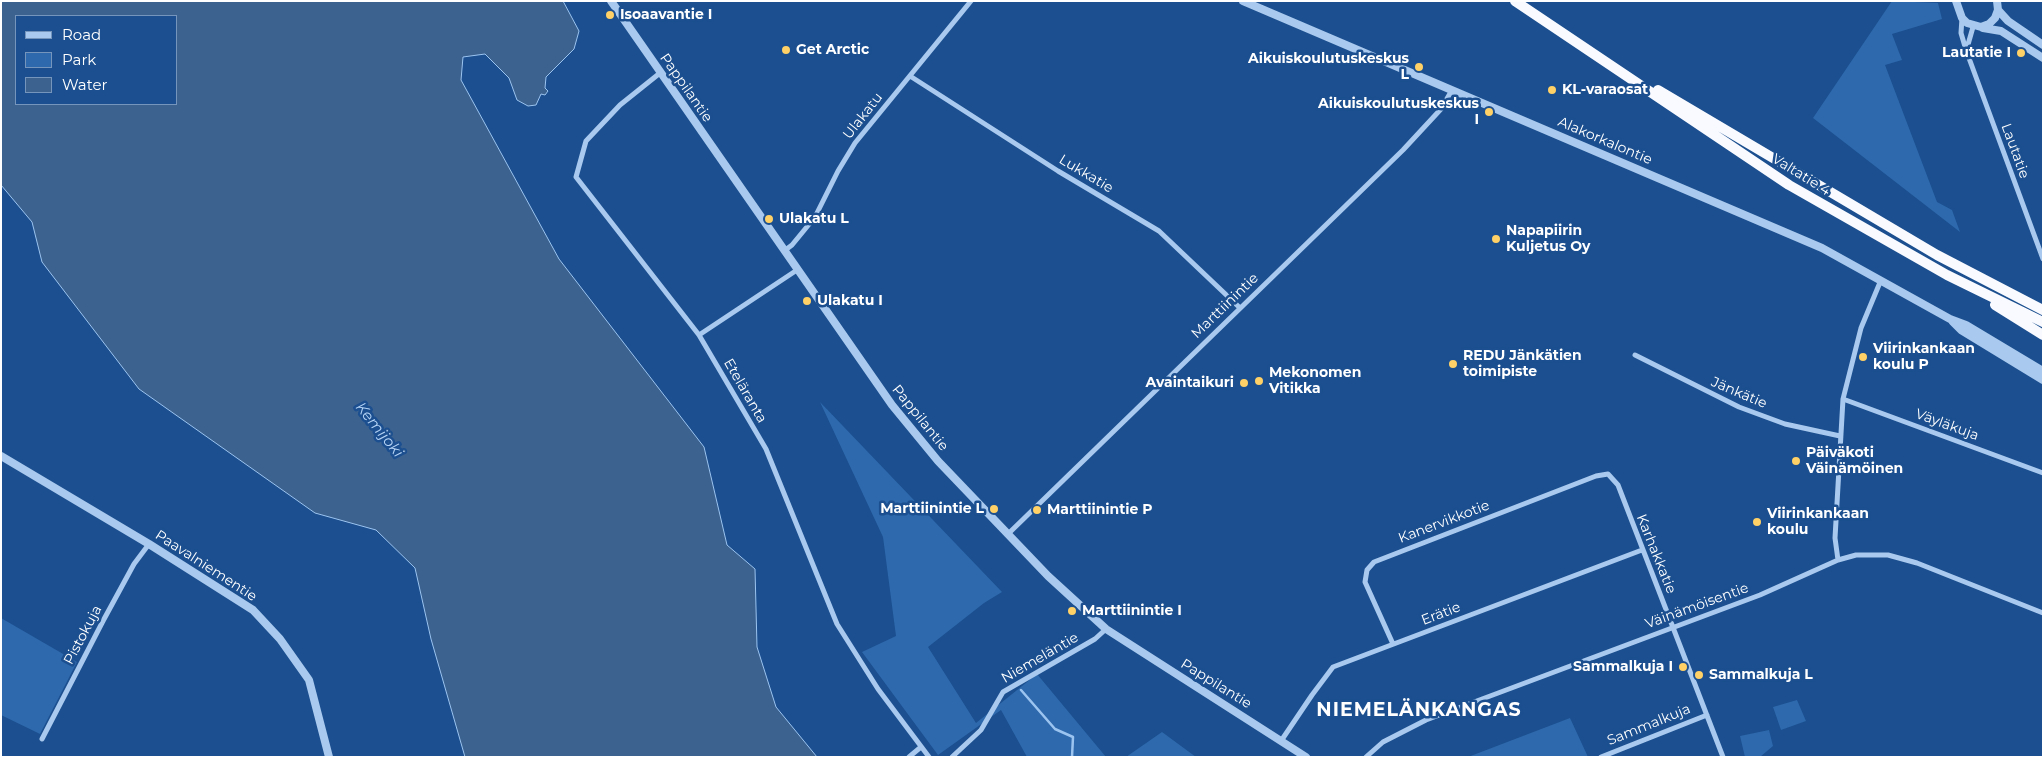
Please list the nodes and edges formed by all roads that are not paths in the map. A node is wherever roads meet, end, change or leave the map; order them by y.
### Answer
1 (610, 1) edge
2 (972, 1) edge
3 (1243, 1) edge
4 (1515, 1) edge
5 (1956, 1) edge
6 (1959, 5) edge
7 (1997, 6) edge
8 (1962, 18) junction
9 (1977, 27) junction
10 (1558, 30) junction
11 (2043, 45) edge
12 (1966, 50) junction
13 (2043, 58) edge
14 (660, 73) junction
15 (910, 76) junction
16 (1452, 90) junction
17 (784, 251) junction
18 (2043, 259) edge
19 (797, 270) junction
20 (1947, 275) junction
21 (1881, 280) junction
22 (1239, 307) junction
23 (2041, 309) edge
24 (1950, 319) junction
25 (2043, 322) edge
26 (700, 335) junction
27 (2043, 335) edge
28 (1635, 355) dead end
29 (2043, 371) edge
30 (2043, 380) edge
31 (1843, 399) junction
32 (1840, 436) junction
33 (1, 456) edge
34 (2043, 473) edge
35 (1608, 474) joint
36 (1008, 534) junction
37 (149, 544) junction
38 (1642, 550) junction
39 (1838, 560) junction
40 (2043, 613) edge
41 (1673, 626) junction
42 (1106, 629) junction
43 (1393, 644) junction
44 (1707, 715) junction
45 (42, 739) dead end
46 (1281, 741) junction
47 (920, 747) junction
48 (329, 757) edge
49 (909, 757) edge
50 (929, 757) edge
51 (952, 757) edge
52 (1306, 757) edge
53 (1366, 757) edge
54 (1601, 757) edge
55 (1723, 757) edge

1 - 14 street, Pappilantie
2 - 15 street, Ulakatu
3 - 16 street, Alakorkalontie
4 - 10 highway, Valtatie 4
5 - 6 street
6 - 8 street
7 - 9 street
7 - 11 street
8 - 9 street
8 - 12 street, Lautatie
9 - 12 street
9 - 13 street
10 - 20 highway, Valtatie 4
10 - 23 highway, Valtatie 4
12 - 18 street, Lautatie
14 - 17 street, Pappilantie
14 - 26 street, Eteläranta
15 - 17 street, Ulakatu
15 - 22 street, Lukkatie
16 - 21 street, Alakorkalontie
16 - 22 street, Marttiinintie
17 - 19 street, Pappilantie
19 - 26 street
19 - 36 street, Pappilantie
20 - 25 highway, Valtatie 4
20 - 27 highway
21 - 24 street, Alakorkalontie
21 - 31 street
22 - 36 street, Marttiinintie
24 - 29 street, Alakorkalontie
24 - 30 street, Alakorkalontie
26 - 47 street, Eteläranta
28 - 32 street, Jänkätie
31 - 32 street
31 - 34 street, Väyläkuja
32 - 39 street
33 - 37 street, Paavalniementie
35 - 38 street, Karhakkatie
35 - 43 street, Kanervikkotie
36 - 42 street, Pappilantie
37 - 45 street, Pistokuja
37 - 48 street, Paavalniementie
38 - 41 street, Karhakkatie
38 - 43 street, Erätie
39 - 40 street, Väinämöisentie
39 - 41 street, Väinämöisentie
41 - 44 street, Karhakkatie
41 - 53 street, Väinämöisentie
42 - 46 street, Pappilantie
42 - 51 street, Niemeläntie
43 - 46 street, Erätie
44 - 54 street, Sammalkuja
44 - 55 street, Karhakkatie
46 - 52 street, Pappilantie
47 - 49 street
47 - 50 street, Eteläranta

